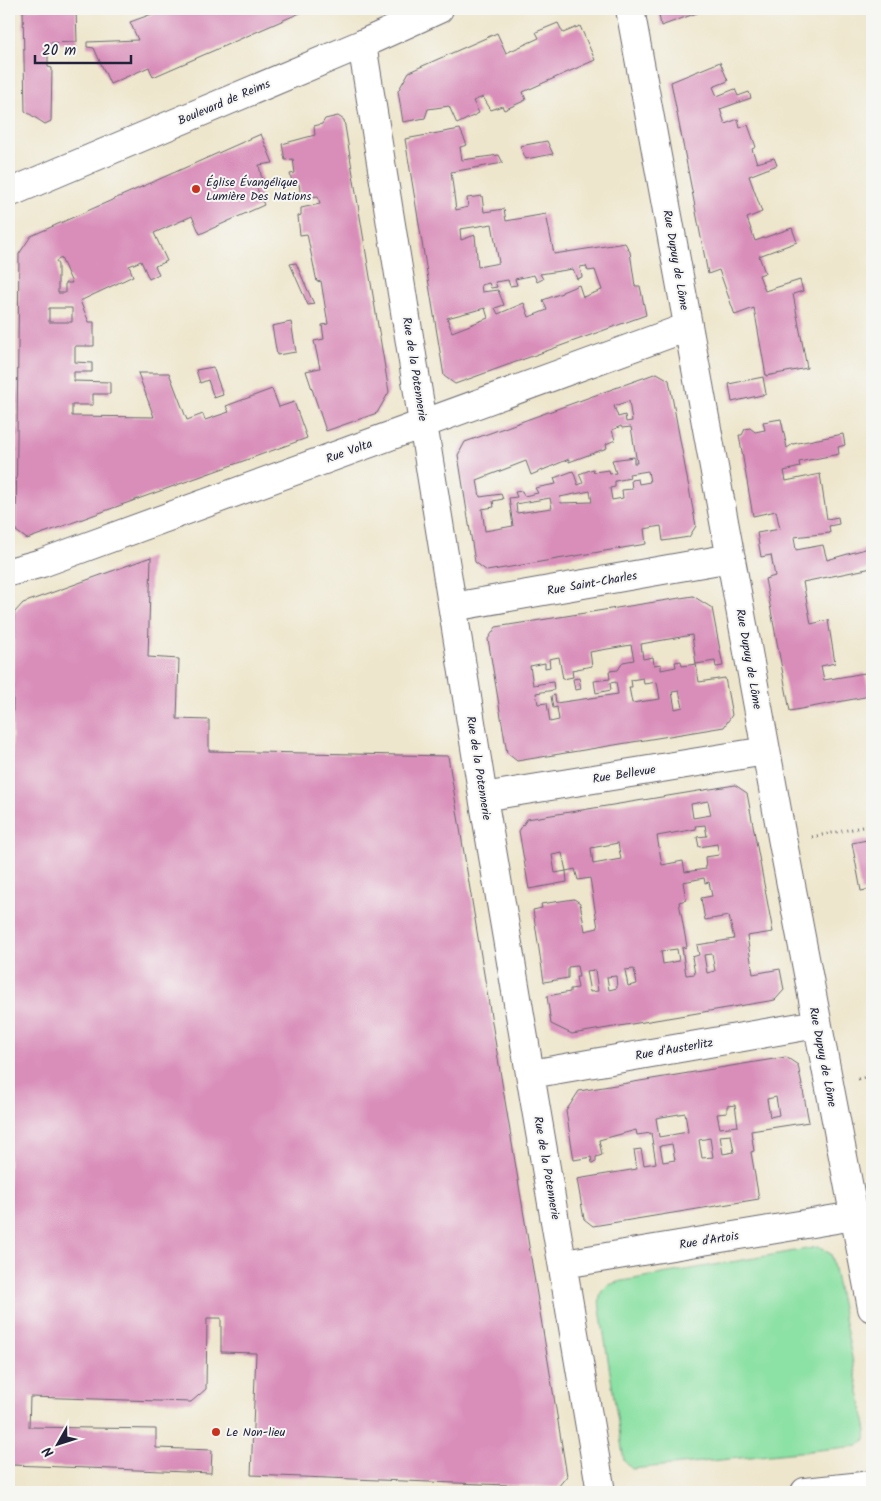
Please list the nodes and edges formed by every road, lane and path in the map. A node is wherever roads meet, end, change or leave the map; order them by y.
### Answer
1 (439, 9) edge
2 (630, 9) edge
3 (362, 44) junction
4 (9, 193) edge
5 (688, 327) junction
6 (424, 424) junction
7 (731, 558) junction
8 (9, 572) edge
9 (453, 607) junction
10 (766, 751) junction
11 (483, 797) junction
12 (872, 825) edge
13 (783, 843) junction
14 (817, 1024) junction
15 (531, 1074) junction
16 (854, 1216) junction
17 (564, 1264) junction
18 (872, 1308) edge
19 (872, 1485) edge
20 (601, 1492) edge
21 (805, 1492) edge

1 - 3 street, Boulevard de Reims
2 - 5 street, Rue Dupuy de Lôme
3 - 4 street, Boulevard de Reims
3 - 6 street, Rue de la Potennerie
5 - 6 street, Rue Volta
5 - 7 street, Rue Dupuy de Lôme
6 - 8 street, Rue Volta
6 - 9 street, Rue de la Potennerie
7 - 9 street, Rue Saint-Charles
7 - 10 street, Rue Dupuy de Lôme
9 - 11 street, Rue de la Potennerie
10 - 11 street, Rue Bellevue
10 - 13 street, Rue Dupuy de Lôme
11 - 15 street, Rue de la Potennerie
12 - 13 path
13 - 14 street, Rue Dupuy de Lôme
14 - 15 street, Rue d'Austerlitz
14 - 16 street, Rue Dupuy de Lôme
15 - 17 street, Rue de la Potennerie
16 - 17 street, Rue d'Artois
16 - 18 street, Rue Dupuy de Lôme
17 - 20 street, Rue de la Potennerie
19 - 21 street

